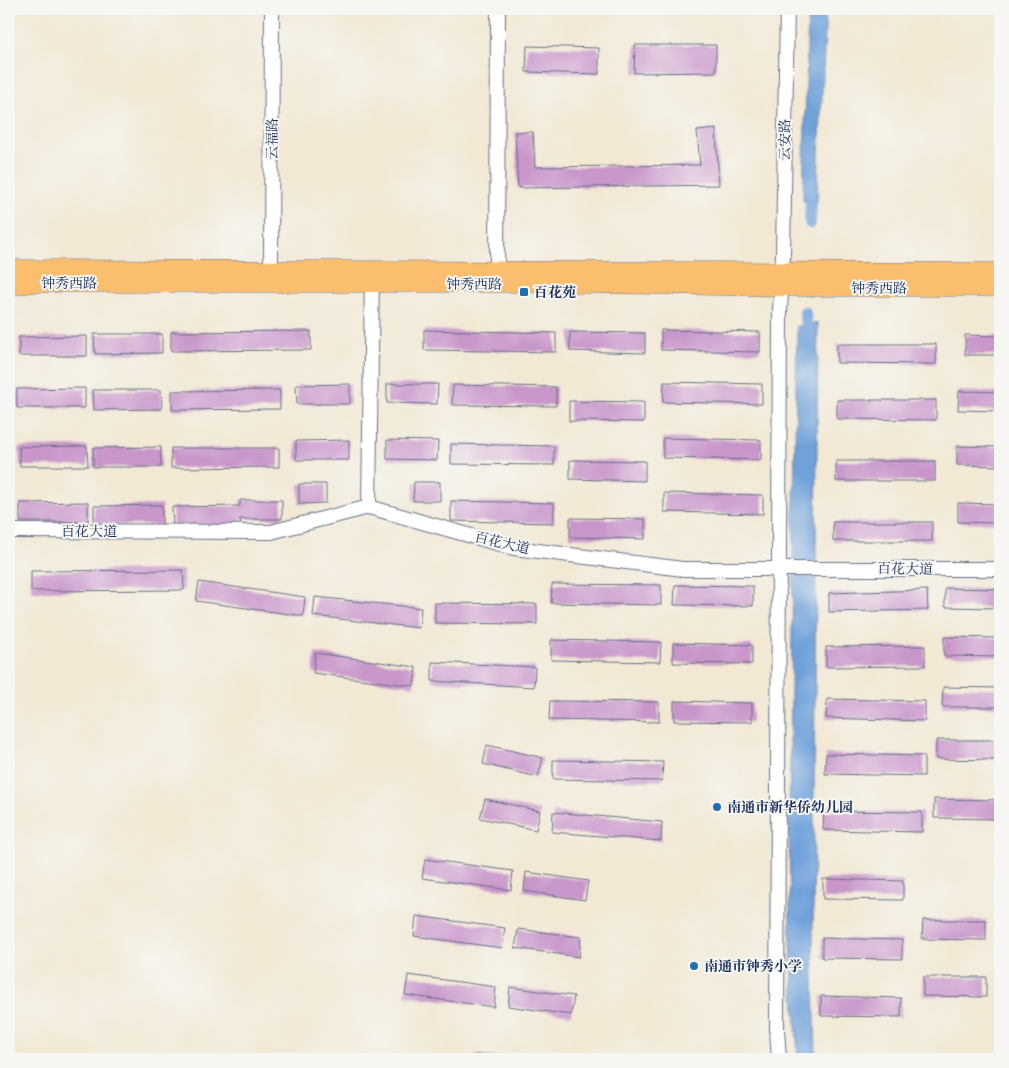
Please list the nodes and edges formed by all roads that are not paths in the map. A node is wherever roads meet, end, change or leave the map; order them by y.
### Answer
1 (272, 9) edge
2 (498, 9) edge
3 (787, 9) edge
4 (9, 269) edge
5 (271, 270) junction
6 (1000, 272) edge
7 (372, 277) junction
8 (497, 278) junction
9 (781, 280) junction
10 (9, 286) edge
11 (1000, 288) edge
12 (369, 507) junction
13 (9, 532) edge
14 (782, 568) junction
15 (1000, 569) edge
16 (779, 1059) edge

1 - 5 street, 云福路
2 - 8 street
3 - 9 street, 云安路
4 - 5 main road, 钟秀西路
5 - 7 main road, 钟秀西路
6 - 9 main road, 钟秀西路
7 - 8 main road, 钟秀西路
7 - 10 main road, 钟秀西路
7 - 12 street
8 - 9 main road, 钟秀西路
9 - 11 main road, 钟秀西路
9 - 14 street, 云安路
12 - 13 street, 百花大道
12 - 14 street, 百花大道
14 - 15 street, 百花大道
14 - 16 street, 云安路

